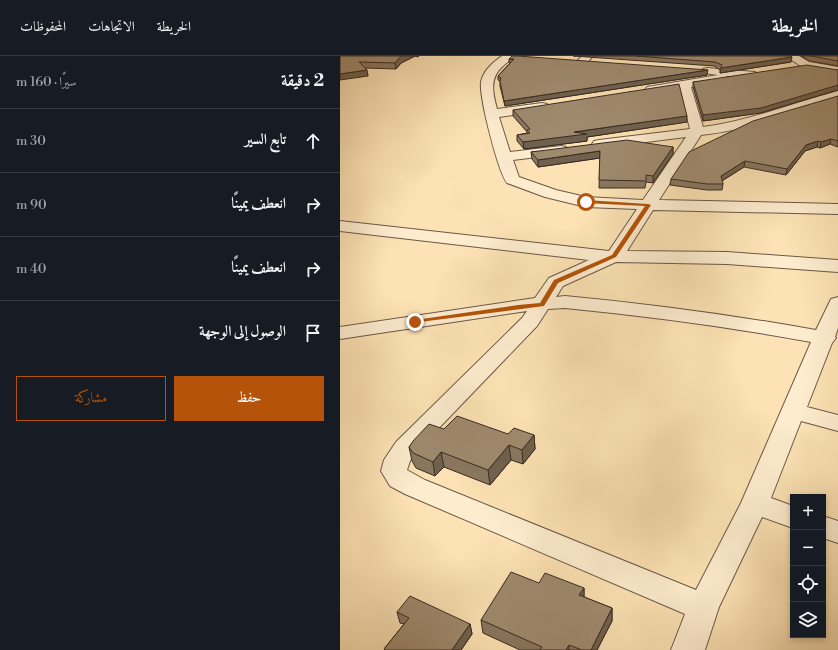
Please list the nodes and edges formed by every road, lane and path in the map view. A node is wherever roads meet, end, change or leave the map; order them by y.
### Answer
1 (509, 56) edge
2 (585, 59) edge
3 (568, 61) edge
4 (791, 62) edge
5 (598, 63) edge
6 (699, 70) edge
7 (838, 70) edge
8 (685, 85) junction
9 (638, 92) edge
10 (838, 95) edge
11 (554, 105) edge
12 (492, 114) junction
13 (697, 131) junction
14 (506, 157) junction
15 (648, 205) junction
16 (838, 209) edge
17 (340, 226) edge
18 (614, 256) junction
19 (838, 266) edge
20 (542, 304) junction
21 (838, 304) edge
22 (340, 333) edge
23 (830, 338) edge
24 (794, 410) junction
25 (838, 423) edge
26 (755, 503) junction
27 (790, 516) edge
28 (826, 528) edge
29 (838, 532) edge
30 (703, 608) junction
31 (688, 650) edge

1 - 12 street
2 - 3 street
2 - 5 street
4 - 7 street
6 - 8 street
8 - 9 street
8 - 13 street
10 - 13 street
11 - 12 street
12 - 14 street
13 - 14 street
13 - 15 street
14 - 15 street
15 - 16 street
15 - 18 street
17 - 18 street
18 - 19 street
18 - 20 street
20 - 22 street
20 - 23 street
20 - 30 street
21 - 23 street
23 - 24 street
24 - 25 street
24 - 26 street
26 - 27 street
26 - 30 street
28 - 29 street
30 - 31 street

